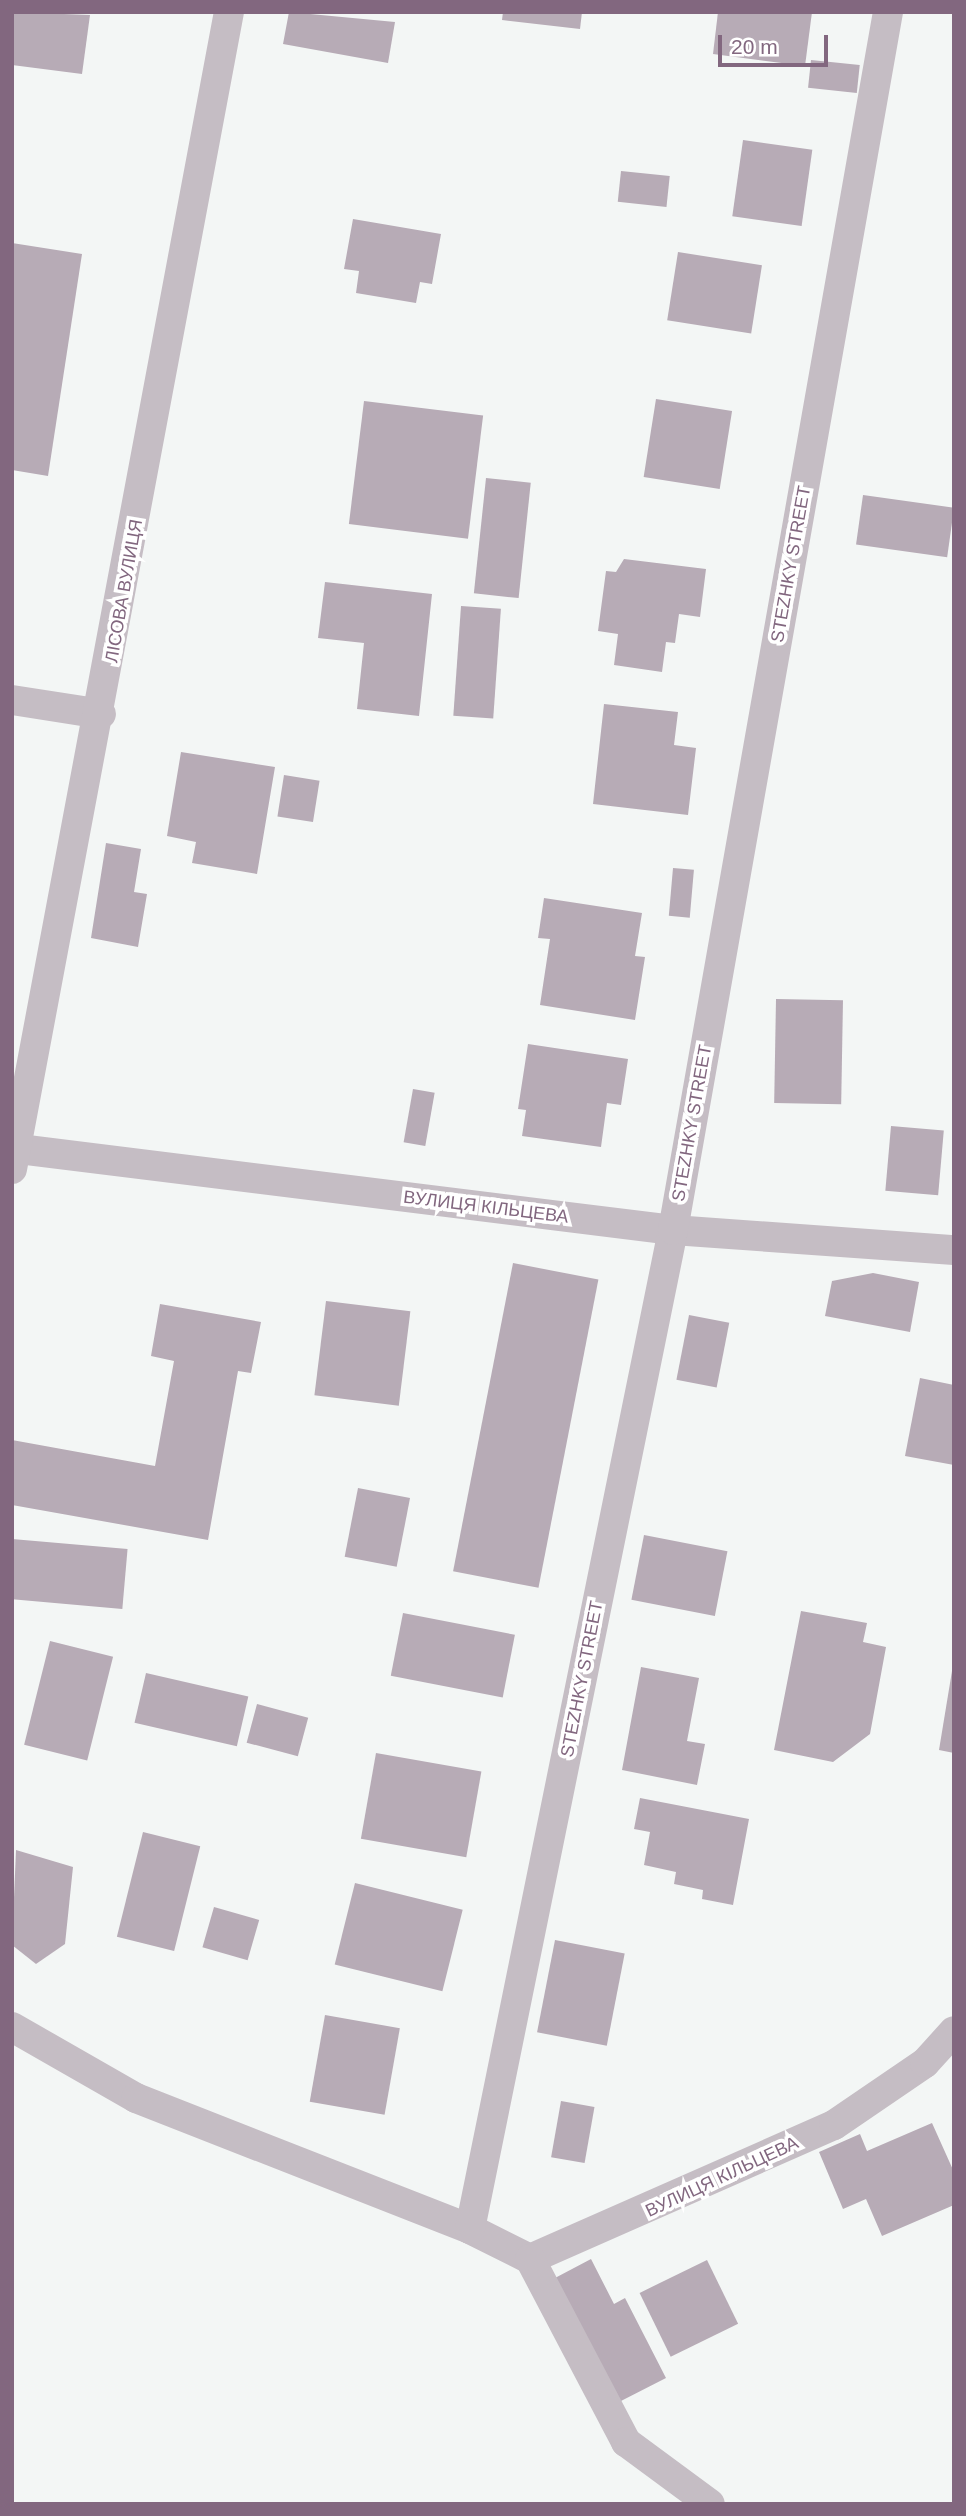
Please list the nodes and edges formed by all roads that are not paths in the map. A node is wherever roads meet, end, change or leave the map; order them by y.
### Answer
1 (229, 12) edge
2 (888, 12) edge
3 (12, 700) edge
4 (101, 714) junction
5 (16, 1159) edge
6 (673, 1230) junction
7 (954, 1250) edge
8 (12, 2027) edge
9 (954, 2031) edge
10 (470, 2229) junction
11 (530, 2259) junction
12 (710, 2504) edge

1 - 4 street, ЛІСОВА ВУЛИЦЯ
2 - 6 street, STEZHKY STREET
3 - 4 street
4 - 5 street, ЛІСОВА ВУЛИЦЯ
5 - 6 street, ВУЛИЦЯ КІЛЬЦЕВА
6 - 7 street, ВУЛИЦЯ КІЛЬЦЕВА
6 - 10 street, STEZHKY STREET
8 - 10 street
9 - 11 street, ВУЛИЦЯ КІЛЬЦЕВА
10 - 11 street
11 - 12 street

